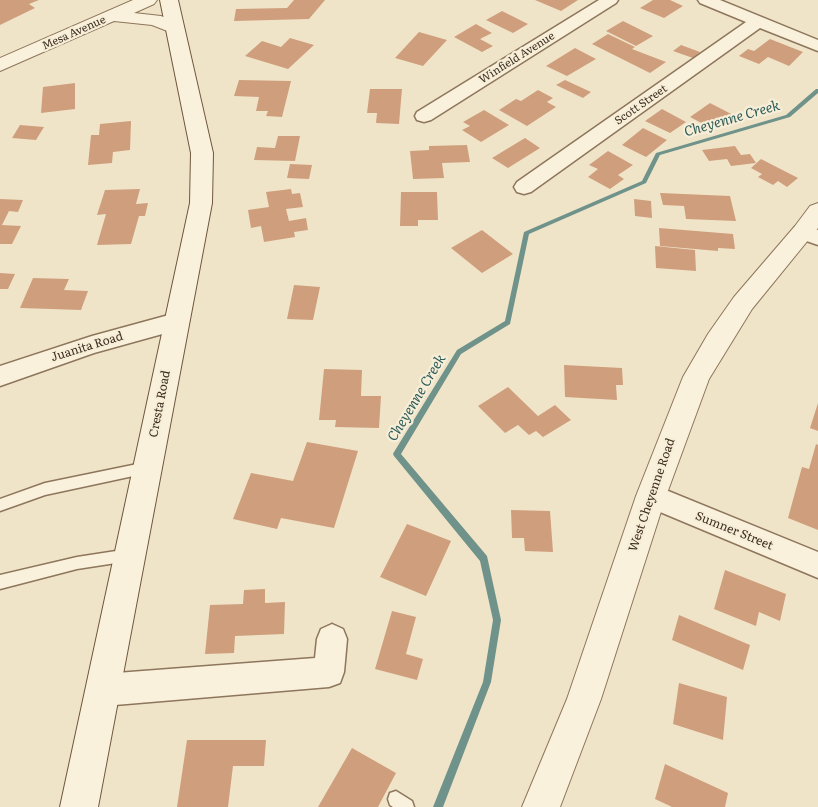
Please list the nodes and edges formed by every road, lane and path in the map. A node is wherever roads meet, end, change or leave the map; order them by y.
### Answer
1 (148, 0) edge
2 (169, 0) edge
3 (610, 0) edge
4 (706, 0) edge
5 (112, 16) junction
6 (758, 22) junction
7 (175, 28) junction
8 (818, 46) edge
9 (0, 65) edge
10 (424, 116) dead end
11 (524, 187) dead end
12 (818, 212) edge
13 (811, 235) edge
14 (176, 322) junction
15 (0, 376) edge
16 (147, 468) junction
17 (651, 496) junction
18 (0, 505) edge
19 (130, 555) junction
20 (818, 565) edge
21 (0, 582) edge
22 (332, 639) dead end
23 (103, 690) junction
24 (78, 807) edge
25 (541, 807) edge

1 - 5 main road, Mesa Avenue
2 - 7 main road, Cresta Road
3 - 10 street, Winfield Avenue
4 - 6 street
5 - 7 main road
5 - 9 main road, Mesa Avenue
6 - 8 street
6 - 11 street, Scott Street
7 - 14 main road, Cresta Road
12 - 13 main road, West Cheyenne Road
13 - 17 main road, West Cheyenne Road
14 - 15 street, Juanita Road
14 - 16 main road, Cresta Road
16 - 18 lane
16 - 19 main road, Cresta Road
17 - 20 street, Sumner Street
17 - 25 main road, West Cheyenne Road
19 - 21 lane
19 - 23 main road, Cresta Road
22 - 23 street
23 - 24 main road, Cresta Road

